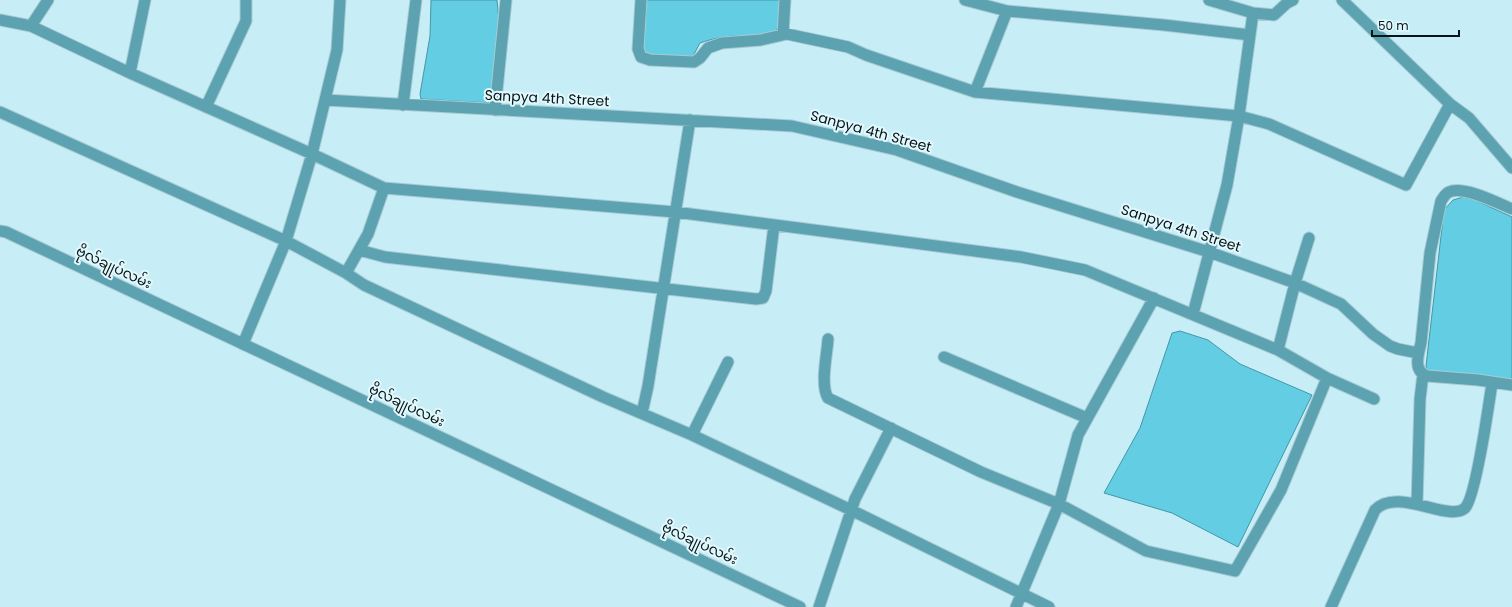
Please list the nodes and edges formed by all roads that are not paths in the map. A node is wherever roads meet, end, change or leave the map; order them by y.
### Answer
1 (48, 0) edge
2 (144, 0) edge
3 (246, 0) edge
4 (340, 0) edge
5 (416, 0) edge
6 (506, 0) edge
7 (641, 0) edge
8 (785, 0) edge
9 (965, 0) edge
10 (1209, 0) edge
11 (1293, 0) edge
12 (1342, 0) edge
13 (1007, 11) junction
14 (1253, 13) junction
15 (0, 20) edge
16 (31, 26) junction
17 (783, 34) junction
18 (1250, 35) junction
19 (130, 73) junction
20 (975, 92) junction
21 (325, 100) junction
22 (403, 104) junction
23 (1450, 104) junction
24 (206, 107) junction
25 (495, 110) junction
26 (0, 112) edge
27 (1239, 116) junction
28 (690, 120) junction
29 (312, 154) junction
30 (1512, 168) edge
31 (384, 188) junction
32 (1512, 209) edge
33 (677, 212) junction
34 (774, 225) junction
35 (0, 231) edge
36 (1309, 238) dead end
37 (286, 241) junction
38 (359, 250) junction
39 (1209, 252) junction
40 (346, 273) junction
41 (1295, 283) junction
42 (665, 289) junction
43 (1154, 298) junction
44 (1193, 314) junction
45 (828, 339) dead end
46 (243, 344) junction
47 (1278, 350) junction
48 (1418, 354) junction
49 (944, 357) dead end
50 (728, 362) dead end
51 (1423, 374) junction
52 (1327, 378) junction
53 (1492, 382) junction
54 (1512, 385) edge
55 (1374, 399) dead end
56 (642, 413) junction
57 (1087, 418) junction
58 (890, 428) junction
59 (692, 435) junction
60 (1059, 504) junction
61 (1417, 504) junction
62 (851, 510) junction
63 (1022, 594) junction
64 (800, 607) edge
65 (819, 607) edge
66 (1016, 607) edge
67 (1049, 607) edge
68 (1331, 607) edge

1 - 16 street
2 - 19 street
3 - 24 street
4 - 21 street
5 - 22 street
6 - 25 street
7 - 17 street
8 - 17 street
9 - 13 street
10 - 14 street
11 - 14 street
12 - 23 street
13 - 18 street
13 - 20 street
14 - 18 street
15 - 16 street
16 - 19 street
17 - 20 street
18 - 27 street
19 - 24 street
20 - 27 street
21 - 22 street, Sanpya 4th Street
21 - 29 street
22 - 25 street, Sanpya 4th Street
23 - 27 street
23 - 30 street
24 - 29 street
25 - 28 street, Sanpya 4th Street
26 - 37 street
27 - 39 street
28 - 33 street
28 - 39 street, Sanpya 4th Street
29 - 31 street
29 - 37 street
31 - 33 street
31 - 38 street
32 - 48 street
33 - 34 street
33 - 42 street
34 - 42 street
34 - 43 street
35 - 46 street, ဗိုလ်ချုပ်လမ်း
36 - 41 street
37 - 40 street
37 - 46 street
38 - 40 street
38 - 42 street
39 - 41 street, Sanpya 4th Street
39 - 44 street
40 - 56 street
41 - 47 street
41 - 48 street, Sanpya 4th Street
42 - 56 street
43 - 44 street
43 - 57 street
44 - 47 street
45 - 58 street
46 - 64 street, ဗိုလ်ချုပ်လမ်း
47 - 52 street
48 - 51 street
49 - 57 street
50 - 59 street
51 - 53 street
51 - 61 street
52 - 55 street
52 - 60 street
53 - 54 street
53 - 61 street
56 - 59 street
57 - 60 street
58 - 60 street
58 - 62 street
59 - 62 street
60 - 63 street
61 - 68 street
62 - 63 street
62 - 65 street
63 - 66 street
63 - 67 street

